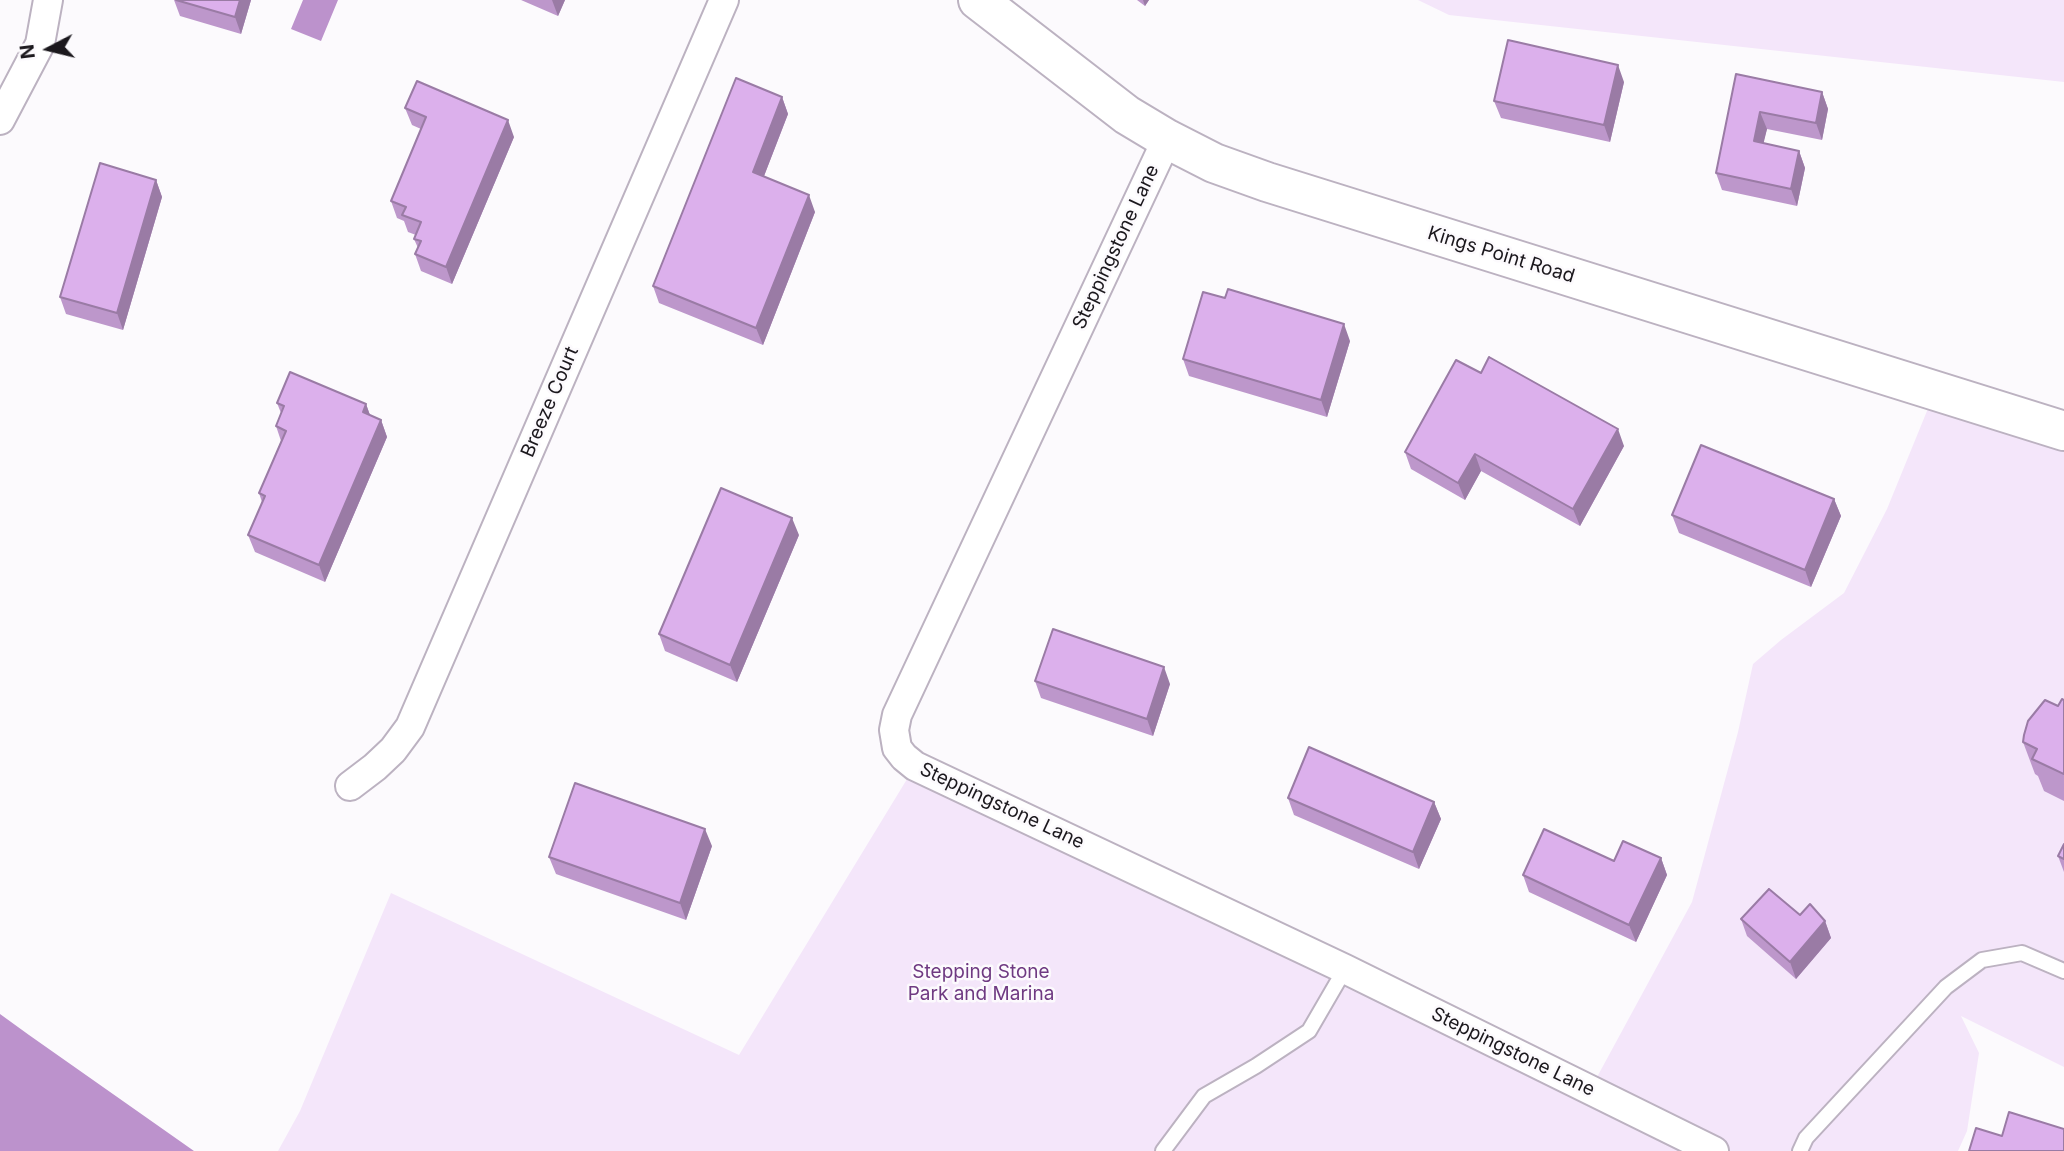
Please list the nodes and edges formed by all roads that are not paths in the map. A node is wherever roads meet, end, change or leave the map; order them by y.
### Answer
1 (48, 0) edge
2 (724, 0) edge
3 (978, 0) edge
4 (0, 120) edge
5 (1167, 139) junction
6 (2064, 431) edge
7 (350, 786) dead end
8 (1345, 969) junction
9 (2064, 971) edge
10 (1163, 1151) edge
11 (1714, 1151) edge
12 (1800, 1151) edge

1 - 4 street
2 - 7 street, Breeze Court
3 - 5 main road, Kings Point Road
5 - 6 main road, Kings Point Road
5 - 8 street, Steppingstone Lane
8 - 10 lane
8 - 11 street, Steppingstone Lane
9 - 12 lane

